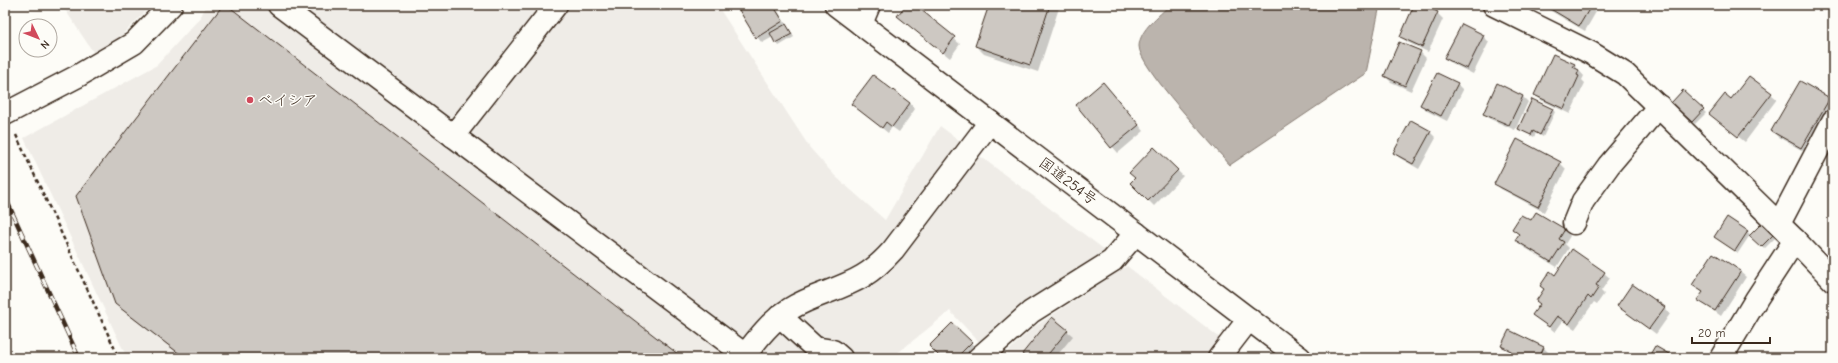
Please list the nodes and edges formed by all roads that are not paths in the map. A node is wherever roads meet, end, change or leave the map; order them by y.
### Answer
1 (171, 5) edge
2 (279, 5) edge
3 (556, 5) edge
4 (836, 5) edge
5 (1505, 7) edge
6 (865, 15) edge
7 (1660, 106) junction
8 (6, 114) edge
9 (1833, 121) edge
10 (990, 122) junction
11 (453, 136) junction
12 (1574, 223) dead end
13 (1779, 224) junction
14 (1136, 233) junction
15 (1795, 240) junction
16 (1833, 280) edge
17 (780, 316) junction
18 (1249, 319) junction
19 (841, 358) edge
20 (979, 358) edge
21 (1220, 358) edge
22 (1300, 358) edge
23 (1720, 358) edge

1 - 8 main road
2 - 11 main road
3 - 11 main road
4 - 6 main road, 国道254号
5 - 7 main road
6 - 10 main road, 国道254号
7 - 12 main road
7 - 13 main road
9 - 13 main road
10 - 14 main road, 国道254号
10 - 17 main road
11 - 17 main road
13 - 15 main road
14 - 18 main road, 国道254号
14 - 20 main road
15 - 16 main road
15 - 23 main road
17 - 19 main road
18 - 21 main road
18 - 22 main road, 国道254号

